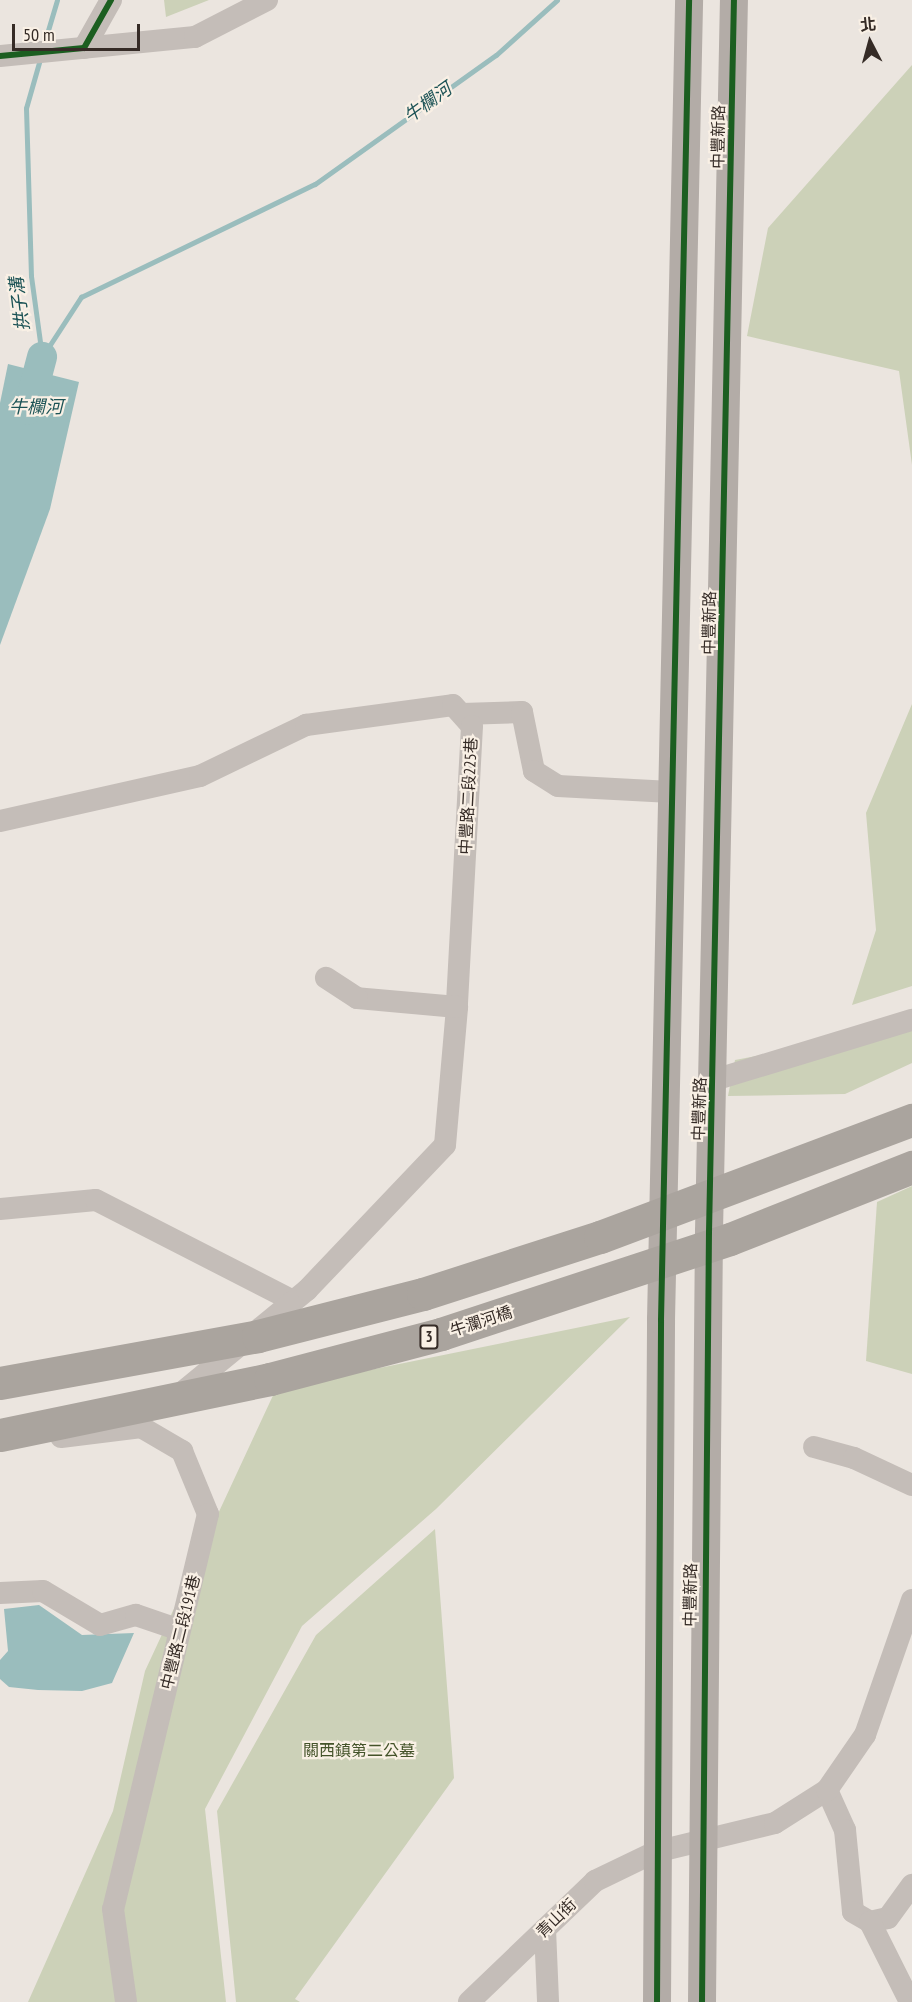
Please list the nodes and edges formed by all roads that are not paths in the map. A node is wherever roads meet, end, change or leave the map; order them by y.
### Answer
1 (111, 0) edge
2 (267, 0) edge
3 (689, 0) edge
4 (734, 0) edge
5 (84, 48) junction
6 (5, 55) edge
7 (462, 714) junction
8 (671, 792) junction
9 (0, 821) edge
10 (326, 978) dead end
11 (457, 1007) junction
12 (912, 1020) edge
13 (714, 1080) junction
14 (912, 1120) edge
15 (912, 1167) edge
16 (0, 1209) edge
17 (709, 1216) junction
18 (663, 1228) junction
19 (293, 1301) junction
20 (0, 1383) edge
21 (141, 1427) junction
22 (0, 1435) edge
23 (0, 1447) edge
24 (814, 1447) dead end
25 (912, 1485) edge
26 (0, 1593) edge
27 (912, 1600) edge
28 (180, 1630) junction
29 (827, 1791) junction
30 (700, 1843) junction
31 (655, 1852) junction
32 (912, 1886) edge
33 (870, 1922) junction
34 (545, 1929) junction
35 (907, 1996) edge
36 (126, 2002) edge
37 (469, 2002) edge
38 (548, 2002) edge
39 (657, 2002) edge
40 (702, 2002) edge

1 - 5 street
2 - 5 street
3 - 8 main road, 中豐新路
4 - 13 main road, 中豐新路
5 - 6 street
7 - 8 street
7 - 9 street, 中豐路二段225巷
7 - 11 street, 中豐路二段225巷
8 - 18 main road, 中豐新路
10 - 11 street
11 - 19 street, 中豐路二段225巷
12 - 13 street
13 - 17 main road, 中豐新路
14 - 20 highway
15 - 22 highway, 牛瀾河橋 / 3
16 - 19 street
17 - 18 main road
17 - 30 main road, 中豐新路
18 - 31 main road, 中豐新路
19 - 21 street, 中豐路二段225巷
21 - 23 street
21 - 28 street, 中豐路二段191巷
24 - 25 street
26 - 28 street
27 - 29 street
28 - 36 street, 中豐路二段191巷
29 - 30 street, 青山街
29 - 33 street
30 - 31 street, 青山街
30 - 40 main road, 中豐新路
31 - 34 street, 青山街
31 - 39 main road, 中豐新路
32 - 33 street
33 - 35 street
34 - 37 street, 青山街
34 - 38 street

